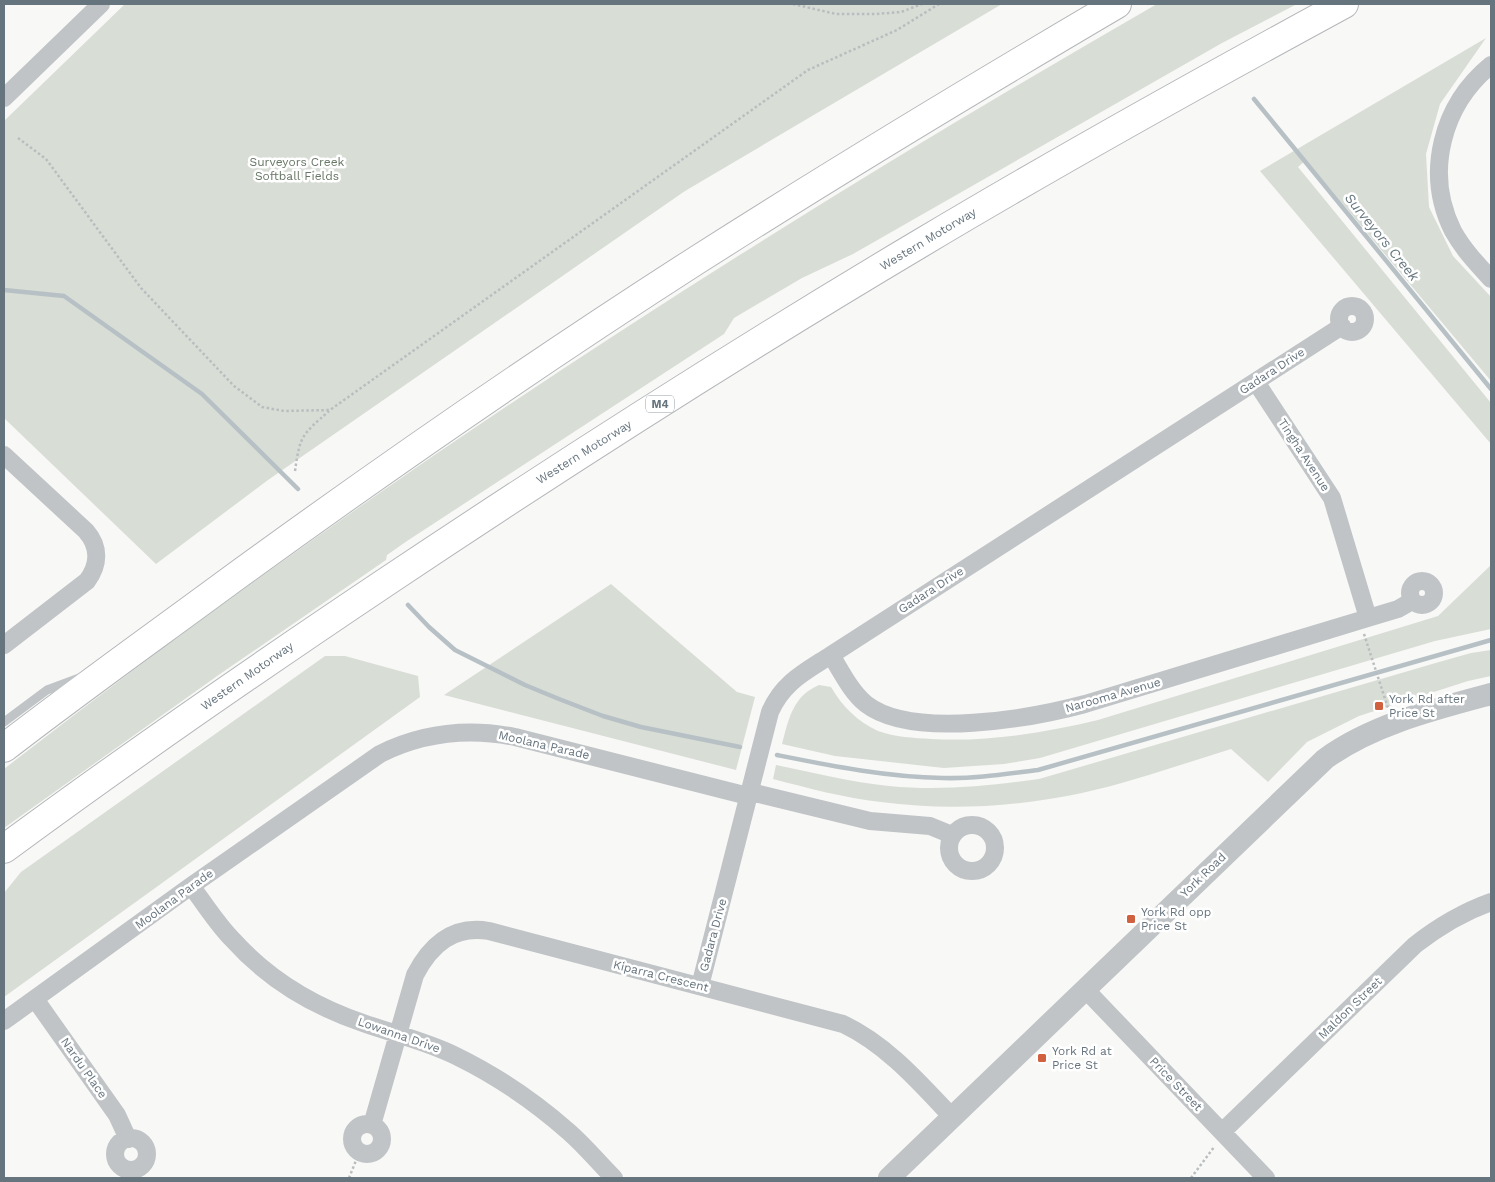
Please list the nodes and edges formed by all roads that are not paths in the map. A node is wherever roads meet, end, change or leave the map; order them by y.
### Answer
1 (101, 4) edge
2 (1117, 4) edge
3 (1344, 4) edge
4 (1491, 65) edge
5 (4, 98) edge
6 (1491, 279) edge
7 (1342, 326) dead end
8 (1256, 382) junction
9 (4, 455) edge
10 (1412, 601) dead end
11 (1368, 618) junction
12 (4, 645) edge
13 (831, 655) junction
14 (108, 669) junction
15 (1491, 694) edge
16 (4, 722) edge
17 (4, 748) edge
18 (750, 794) junction
19 (952, 836) dead end
20 (4, 849) edge
21 (191, 886) junction
22 (1491, 902) edge
23 (700, 986) junction
24 (1085, 989) junction
25 (36, 999) junction
26 (4, 1021) edge
27 (398, 1034) junction
28 (952, 1117) junction
29 (1222, 1132) junction
30 (128, 1139) junction
31 (359, 1153) road end
32 (138, 1173) edge
33 (608, 1176) edge
34 (889, 1178) edge
35 (1266, 1178) edge

1 - 5 street
2 - 14 highway
3 - 20 highway, Western Motorway / M4
4 - 6 street
7 - 8 street, Gadara Drive
8 - 11 street, Tingha Avenue
8 - 13 street, Gadara Drive
9 - 12 street
10 - 11 street, Narooma Avenue
11 - 13 street, Narooma Avenue
13 - 18 street, Gadara Drive
14 - 16 lane
14 - 17 highway
15 - 24 street, York Road
18 - 19 street, Moolana Parade
18 - 21 street, Moolana Parade
18 - 23 street, Gadara Drive
21 - 25 street, Moolana Parade
21 - 27 street, Lowanna Drive
22 - 29 street, Maldon Street
23 - 27 street, Kiparra Crescent
23 - 28 street, Kiparra Crescent
24 - 28 street, York Road
24 - 29 street, Price Street
25 - 26 street, Moolana Parade
25 - 30 street, Nardu Place
27 - 31 street, Kiparra Crescent
27 - 33 street, Lowanna Drive
28 - 34 street, York Road
29 - 35 street, Price Street
30 - 32 street, Nardu Place
30 - 32 street, Nardu Place

